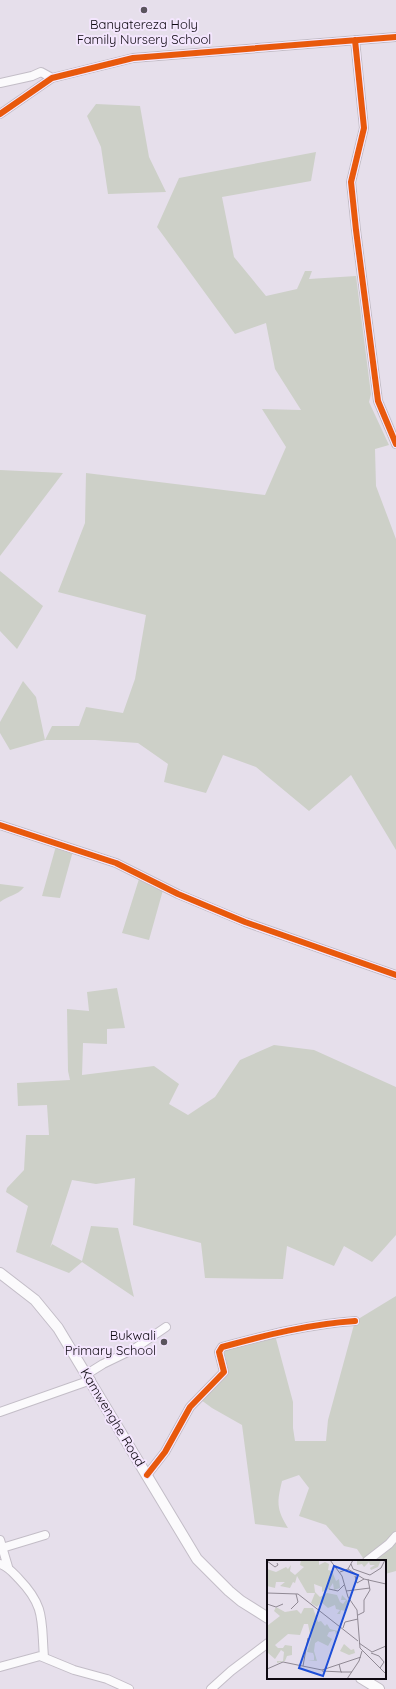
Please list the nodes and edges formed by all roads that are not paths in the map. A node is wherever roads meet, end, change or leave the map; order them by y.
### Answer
1 (396, 37) edge
2 (355, 40) junction
3 (52, 78) junction
4 (0, 82) edge
5 (0, 114) edge
6 (396, 444) edge
7 (0, 825) edge
8 (396, 975) edge
9 (0, 1273) edge
10 (355, 1321) dead end
11 (166, 1327) dead end
12 (89, 1377) junction
13 (0, 1412) edge
14 (148, 1475) junction
15 (45, 1535) dead end
16 (396, 1536) edge
17 (0, 1540) edge
18 (2, 1548) junction
19 (368, 1560) edge
20 (4, 1566) edge
21 (267, 1617) edge
22 (267, 1644) edge
23 (44, 1657) junction
24 (0, 1667) edge
25 (363, 1679) edge
26 (130, 1689) edge
27 (211, 1689) edge
28 (379, 1689) edge

1 - 2 street
2 - 3 street
2 - 6 street
3 - 4 street
3 - 5 street
7 - 8 street
9 - 12 main road, Kamwenghe Road
10 - 14 street
11 - 12 street
12 - 13 street
12 - 14 main road, Kamwenghe Road
14 - 21 main road, Kamwenghe Road
15 - 18 street
16 - 19 street
17 - 18 street
18 - 20 street
20 - 23 street
22 - 27 street
23 - 24 street
23 - 26 street
25 - 28 main road

